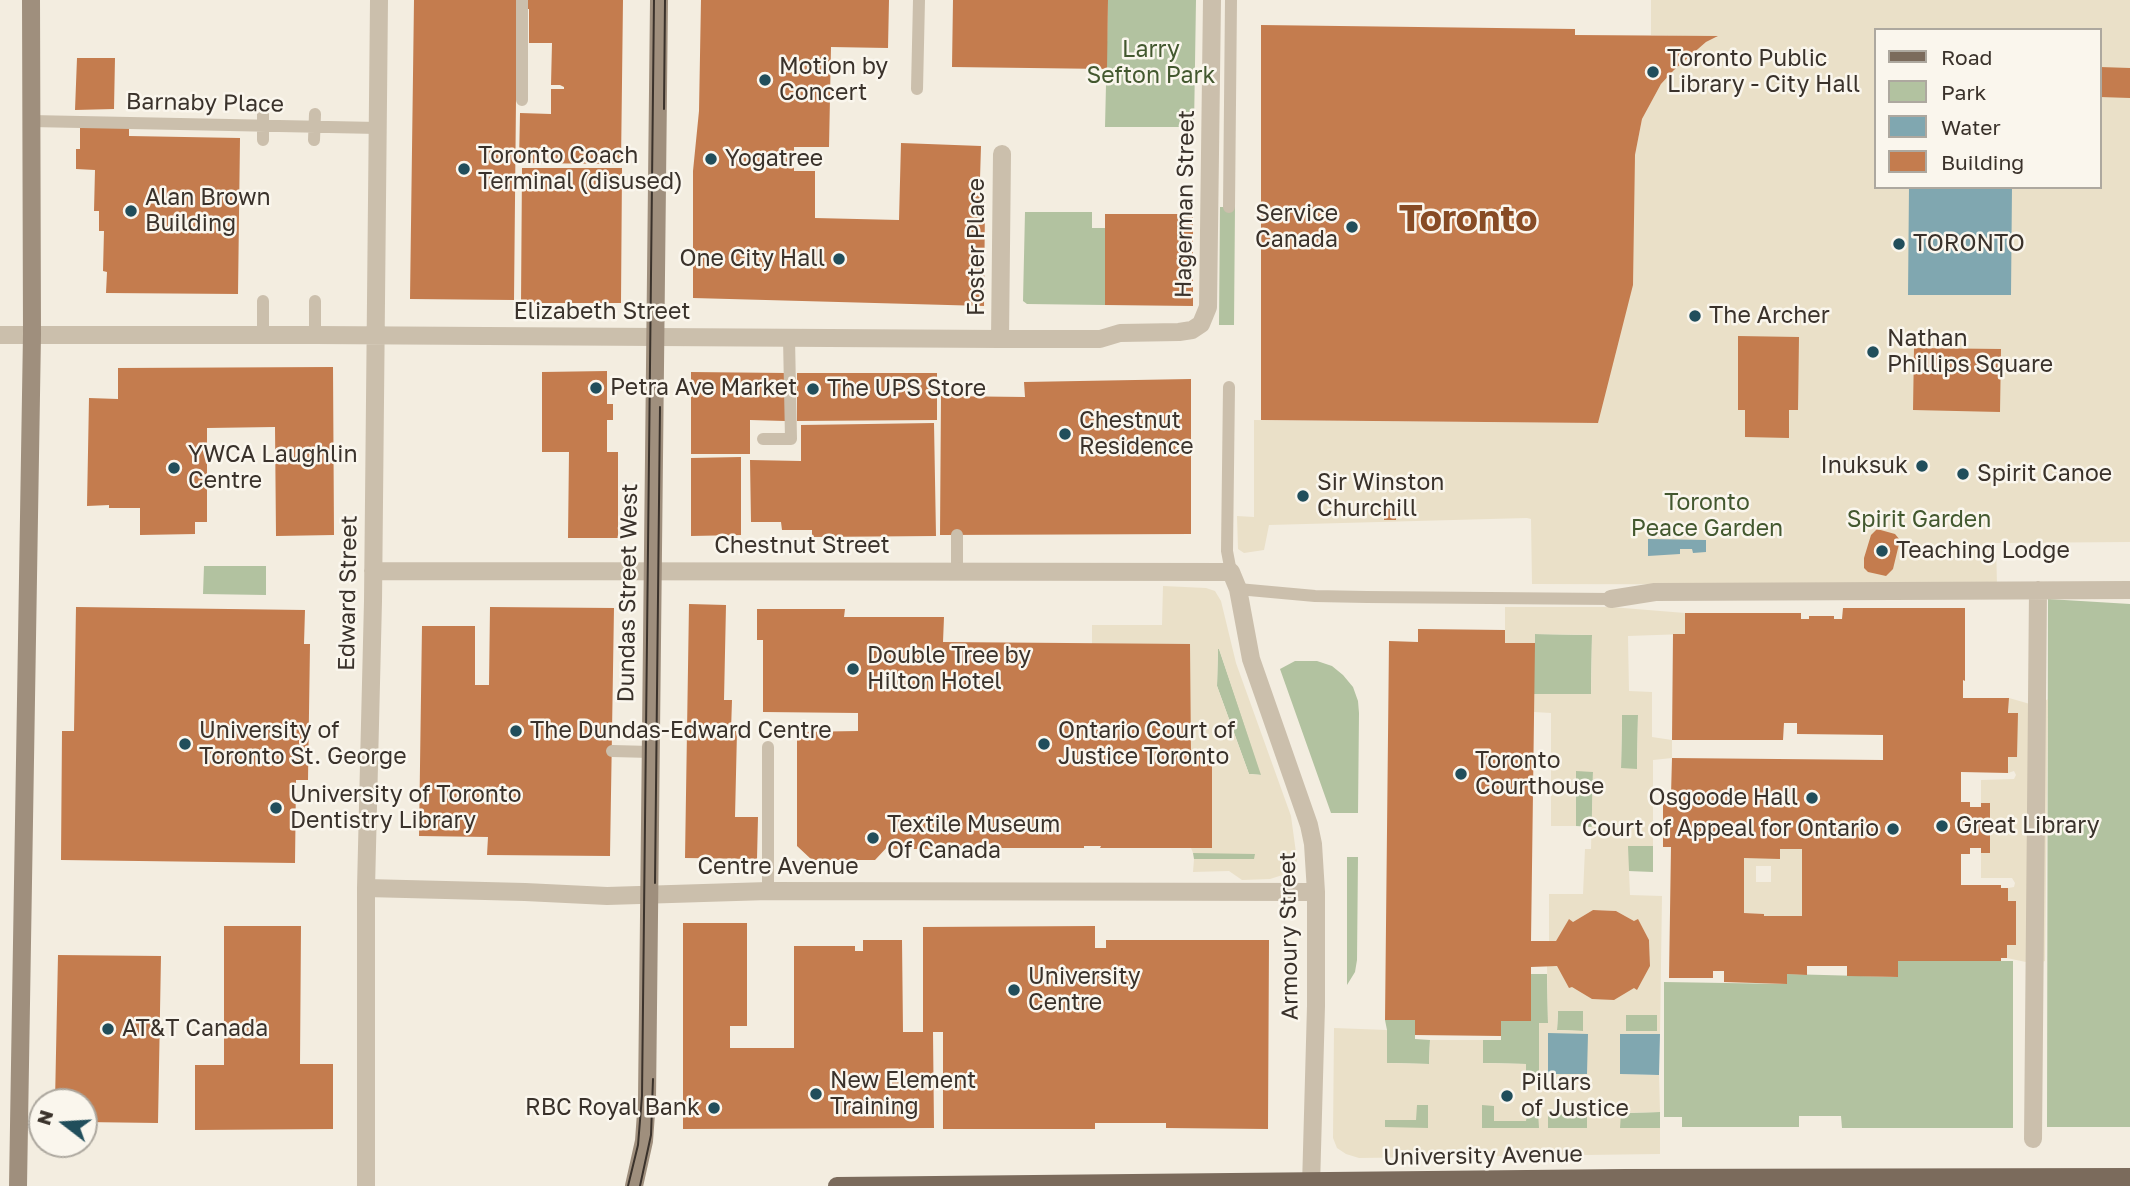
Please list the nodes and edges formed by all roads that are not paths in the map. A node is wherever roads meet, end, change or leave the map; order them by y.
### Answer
1 (31, 0) edge
2 (379, 0) edge
3 (522, 0) edge
4 (659, 0) edge
5 (919, 0) edge
6 (1212, 0) edge
7 (1231, 0) edge
8 (917, 89) dead end
9 (522, 100) dead end
10 (263, 119) junction
11 (315, 120) junction
12 (31, 121) junction
13 (378, 128) junction
14 (263, 140) dead end
15 (314, 140) dead end
16 (1002, 155) dead end
17 (1228, 207) dead end
18 (315, 300) dead end
19 (263, 301) dead end
20 (1201, 324) joint
21 (32, 334) junction
22 (263, 334) junction
23 (0, 335) edge
24 (315, 335) junction
25 (376, 335) junction
26 (655, 338) junction
27 (789, 338) junction
28 (1000, 339) junction
29 (1228, 387) dead end
30 (762, 439) dead end
31 (957, 535) dead end
32 (653, 570) junction
33 (373, 571) junction
34 (957, 571) junction
35 (1231, 572) junction
36 (1238, 589) junction
37 (2038, 590) junction
38 (2130, 590) edge
39 (1611, 599) joint
40 (768, 747) dead end
41 (612, 751) dead end
42 (651, 752) junction
43 (366, 888) junction
44 (768, 891) junction
45 (1315, 892) junction
46 (649, 894) junction
47 (2033, 1139) dead end
48 (2130, 1177) edge
49 (1625, 1182) edge
50 (1311, 1184) edge
51 (18, 1186) edge
52 (366, 1186) edge
53 (634, 1186) edge
54 (837, 1186) edge

1 - 12 main road
2 - 13 street, Edward Street
3 - 9 lane
4 - 26 main road, Dundas Street West
5 - 8 lane
6 - 20 street, Hagerman Street
7 - 17 lane
10 - 11 lane, Barnaby Place
10 - 12 lane, Barnaby Place
10 - 14 lane
11 - 13 lane, Barnaby Place
11 - 15 lane
12 - 21 main road
13 - 25 street, Edward Street
16 - 28 street, Foster Place
18 - 24 lane
19 - 22 lane
20 - 28 street, Elizabeth Street
21 - 22 street, Elizabeth Street
21 - 23 street, Elizabeth Street
21 - 51 main road
22 - 24 street, Elizabeth Street
24 - 25 street, Elizabeth Street
25 - 26 street, Elizabeth Street
25 - 33 street, Edward Street
26 - 27 street, Elizabeth Street
26 - 32 main road, Dundas Street West
27 - 28 street, Elizabeth Street
27 - 30 lane
29 - 35 lane
31 - 34 lane
32 - 33 street, Chestnut Street
32 - 34 street, Chestnut Street
32 - 42 main road, Dundas Street West
33 - 43 street, Edward Street
34 - 35 street, Chestnut Street
35 - 36 street, Armoury Street
36 - 39 lane
36 - 45 street, Armoury Street
37 - 38 street
37 - 39 street
37 - 47 street
40 - 44 lane
41 - 42 lane
42 - 46 main road, Dundas Street West
43 - 46 street, Centre Avenue
43 - 52 street, Edward Street
44 - 45 street, Centre Avenue
44 - 46 street, Centre Avenue
45 - 50 street, Armoury Street
46 - 53 main road, Dundas Street West
48 - 49 main road, University Avenue
49 - 50 main road, University Avenue
50 - 54 main road, University Avenue

